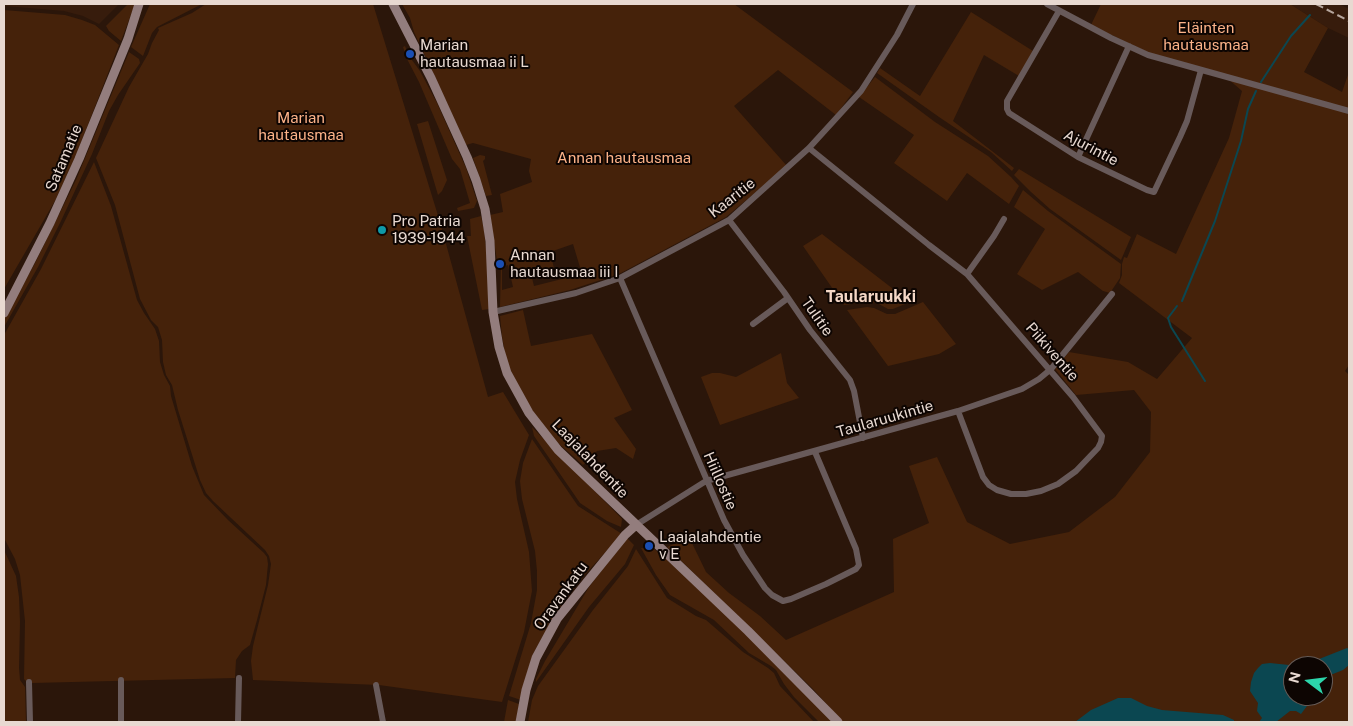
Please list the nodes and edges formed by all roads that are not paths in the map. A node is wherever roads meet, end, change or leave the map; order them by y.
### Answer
1 (140, 4) edge
2 (146, 4) edge
3 (393, 4) edge
4 (913, 4) edge
5 (1048, 4) edge
6 (1059, 11) junction
7 (128, 39) junction
8 (1129, 46) junction
9 (1201, 70) junction
10 (1349, 111) edge
11 (809, 148) junction
12 (1078, 157) junction
13 (1004, 219) dead end
14 (729, 220) junction
15 (967, 274) junction
16 (620, 278) junction
17 (17, 286) junction
18 (1112, 294) dead end
19 (788, 298) junction
20 (4, 305) edge
21 (493, 312) junction
22 (4, 313) edge
23 (754, 324) dead end
24 (1051, 369) junction
25 (958, 411) junction
26 (863, 438) junction
27 (815, 452) junction
28 (706, 481) junction
29 (636, 525) junction
30 (239, 678) dead end
31 (121, 680) dead end
32 (29, 682) dead end
33 (376, 685) dead end
34 (30, 722) edge
35 (121, 722) edge
36 (238, 722) edge
37 (383, 722) edge
38 (520, 722) edge
39 (838, 722) edge

1 - 7 street, Satamatie
2 - 7 street, Satamatie
3 - 21 street, Laajalahdentie
4 - 11 street, Kaaritie
5 - 6 street
6 - 8 street
6 - 12 street, Ajurintie
7 - 17 street, Satamatie
8 - 9 street
8 - 12 street
9 - 10 street
9 - 12 street, Ajurintie
11 - 14 street, Kaaritie
11 - 15 street, Piikiventie
13 - 15 street
14 - 16 street, Kaaritie
14 - 19 street, Tulitie
15 - 24 street, Piikiventie
16 - 21 street, Kaaritie
16 - 28 street, Hiillostie
17 - 20 street, Satamatie
17 - 22 street, Satamatie
18 - 24 street, Taularuukintie
19 - 23 street
19 - 26 street, Tulitie
21 - 29 street, Laajalahdentie
24 - 25 street, Taularuukintie
24 - 25 street, Piikiventie
25 - 26 street, Taularuukintie
26 - 27 street, Taularuukintie
27 - 28 street, Taularuukintie
27 - 28 street, Hiillostie
28 - 29 street, Taularuukintie
29 - 38 street, Oravankatu
29 - 39 street, Laajalahdentie
30 - 36 street
31 - 35 street
32 - 34 street
33 - 37 street

